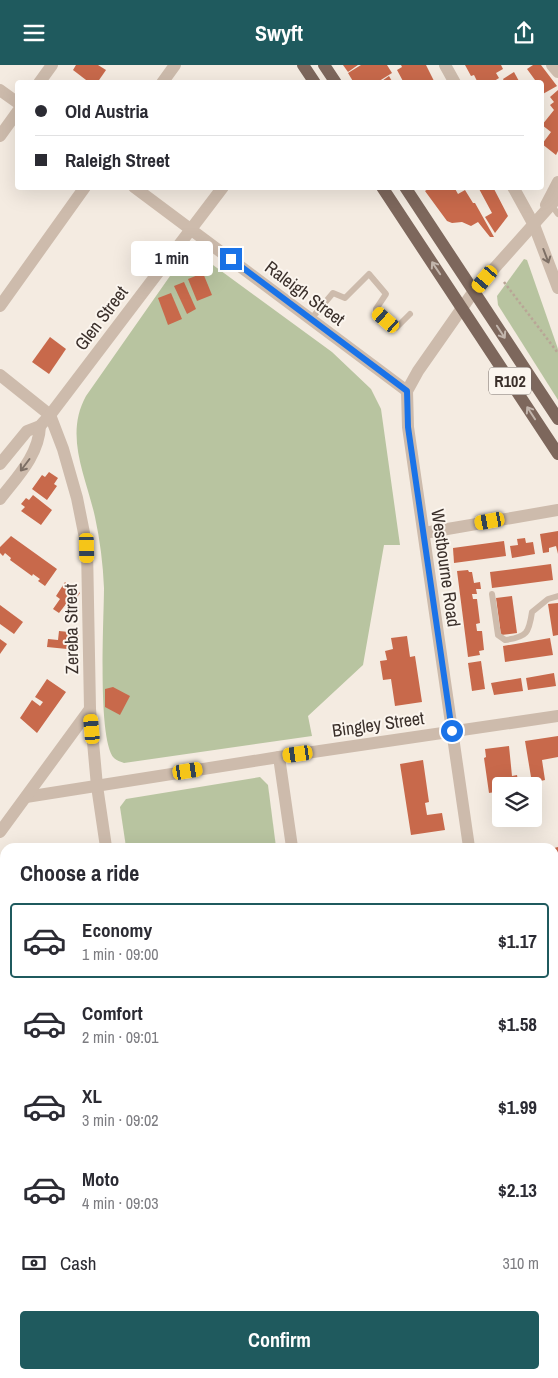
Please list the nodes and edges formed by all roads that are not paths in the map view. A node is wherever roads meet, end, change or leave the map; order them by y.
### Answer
1 (52, 65) edge
2 (175, 65) edge
3 (303, 65) edge
4 (324, 65) edge
5 (444, 65) edge
6 (552, 65) edge
7 (558, 72) edge
8 (41, 80) edge
9 (164, 80) edge
10 (313, 80) edge
11 (334, 80) edge
12 (453, 80) edge
13 (0, 90) edge
14 (15, 101) edge
15 (15, 115) edge
16 (0, 136) edge
17 (558, 182) edge
18 (82, 190) edge
19 (138, 190) edge
20 (221, 190) edge
21 (384, 190) edge
22 (406, 190) edge
23 (515, 190) edge
24 (552, 205) edge
25 (534, 225) junction
26 (189, 230) junction
27 (558, 285) edge
28 (474, 291) junction
29 (0, 306) edge
30 (462, 308) junction
31 (410, 314) dead end
32 (311, 319) junction
33 (0, 375) edge
34 (407, 391) junction
35 (50, 415) junction
36 (558, 419) edge
37 (40, 426) junction
38 (558, 453) edge
39 (0, 464) edge
40 (0, 499) edge
41 (558, 510) edge
42 (424, 533) junction
43 (492, 594) dead end
44 (558, 597) edge
45 (90, 709) junction
46 (558, 716) edge
47 (452, 731) junction
48 (279, 757) junction
49 (97, 786) junction
50 (26, 797) junction
51 (0, 832) edge
52 (105, 843) edge
53 (291, 843) edge
54 (468, 843) edge

1 - 8 street
2 - 9 street
3 - 10 main road
4 - 11 main road
5 - 12 street
6 - 7 street
13 - 14 street
15 - 16 street
17 - 24 street
18 - 29 street
19 - 26 street, Raleigh Street
20 - 26 street, Glen Street
30 -> 21 main road, R102
22 - 28 main road, R102
23 - 25 street
24 - 25 street
25 -> 27 street
25 - 28 street
26 - 32 street, Raleigh Street
26 - 35 street, Glen Street
28 - 30 street
28 -> 36 main road, R102
30 - 34 street
38 -> 30 main road, R102
31 - 32 lane
32 - 34 street, Raleigh Street
33 - 35 street
34 - 42 street, Westbourne Road
35 - 37 street, Glen Street
35 - 45 street, Zereba Street
37 - 39 street, Glen Street
37 -> 40 street
41 - 42 street
42 - 47 street, Westbourne Road
43 - 44 lane
45 - 49 street, Zereba Street
45 - 50 street
46 - 47 street, Bingley Street
47 - 48 street, Bingley Street
47 - 54 street, Westbourne Road
48 - 49 street, Bingley Street
48 - 53 street
49 - 50 street, Bingley Street
49 - 52 street, Zereba Street
50 - 51 street

